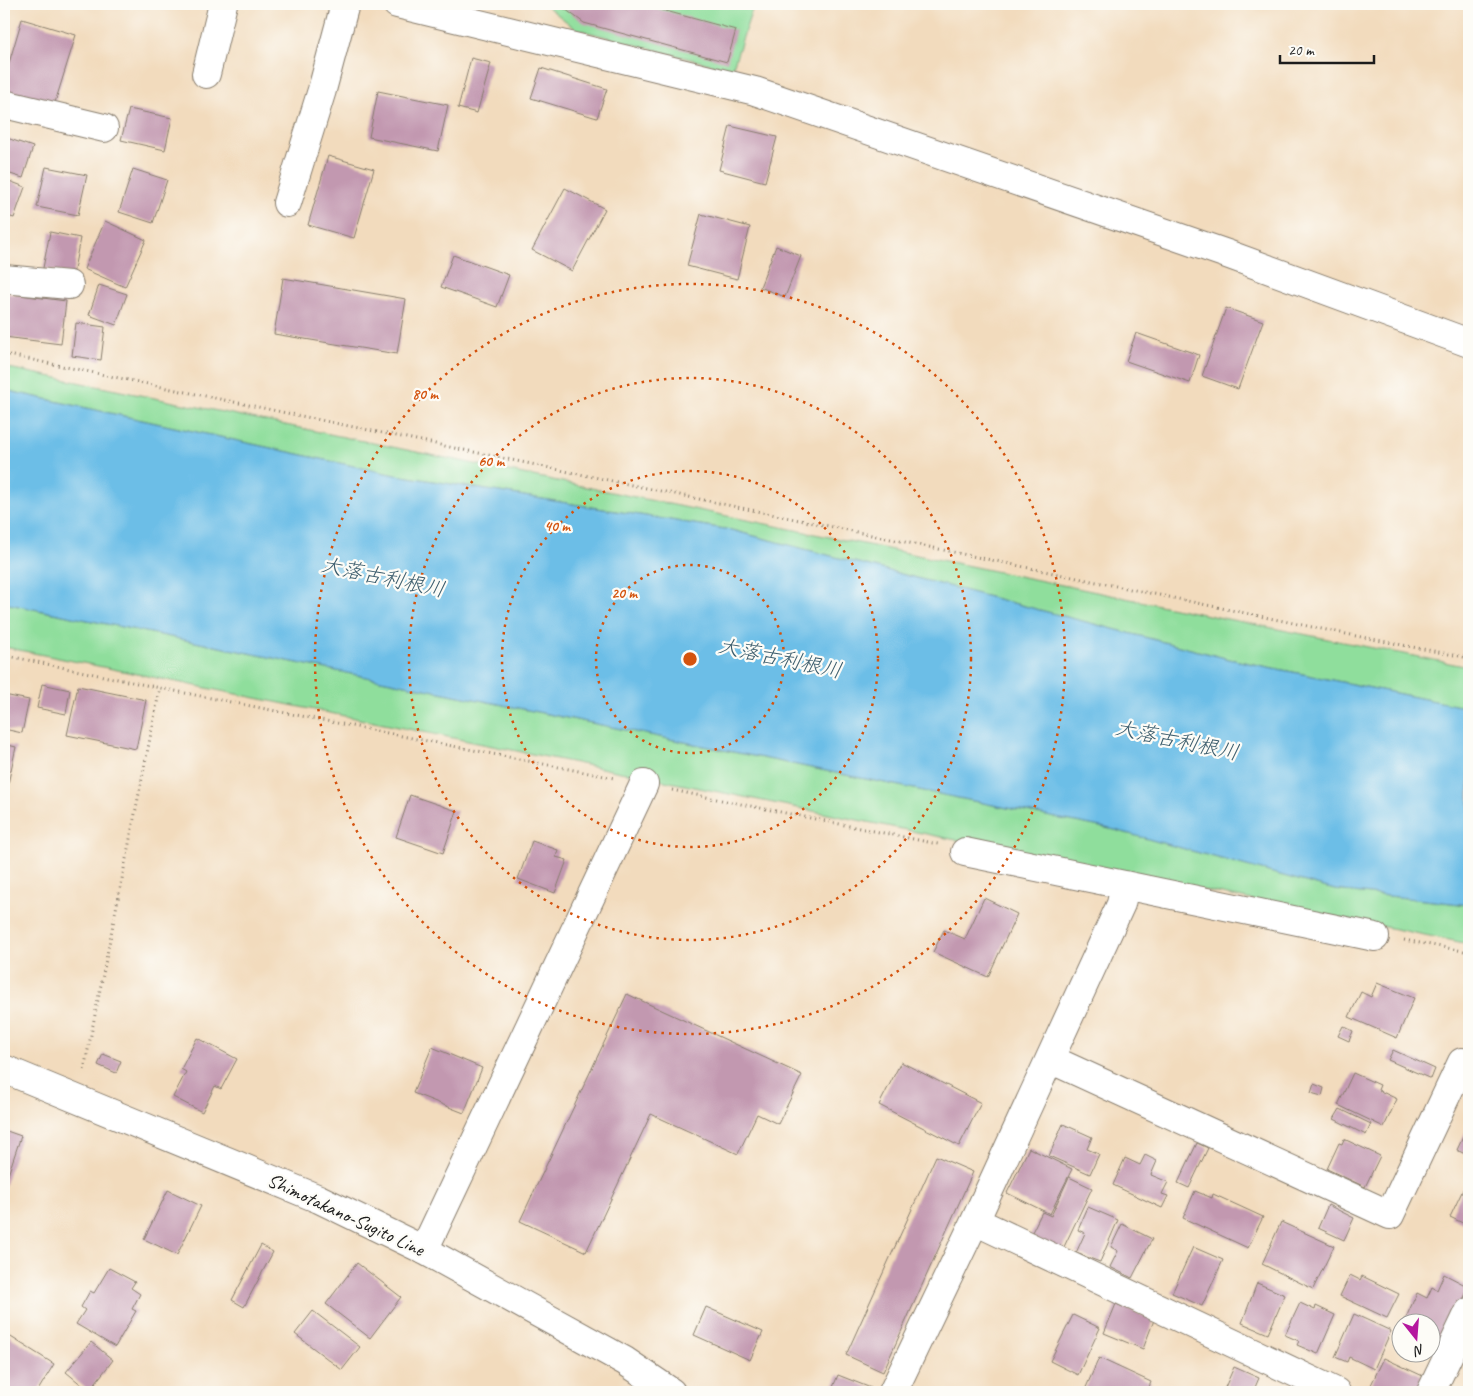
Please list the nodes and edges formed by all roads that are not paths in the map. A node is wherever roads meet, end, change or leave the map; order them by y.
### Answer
1 (223, 4) edge
2 (345, 4) edge
3 (397, 4) edge
4 (206, 74) dead end
5 (4, 104) edge
6 (104, 128) dead end
7 (287, 203) dead end
8 (4, 279) edge
9 (69, 285) dead end
10 (1469, 343) edge
11 (644, 784) road end
12 (965, 852) road end
13 (1125, 885) junction
14 (1387, 938) road end
15 (1050, 1059) junction
16 (1469, 1065) edge
17 (4, 1068) edge
18 (974, 1221) junction
19 (424, 1250) junction
20 (1469, 1312) edge
21 (671, 1392) edge
22 (893, 1392) edge
23 (1336, 1392) edge
24 (1431, 1392) edge

1 - 4 street
2 - 7 street
3 - 10 street
5 - 6 street
8 - 9 street
11 - 19 street
12 - 13 street
13 - 14 street
13 - 15 street
15 - 16 street
15 - 18 street
17 - 19 street, Shimotakano-Sugito Line
18 - 22 street
18 - 23 street
19 - 21 street, Shimotakano-Sugito Line
20 - 24 street

